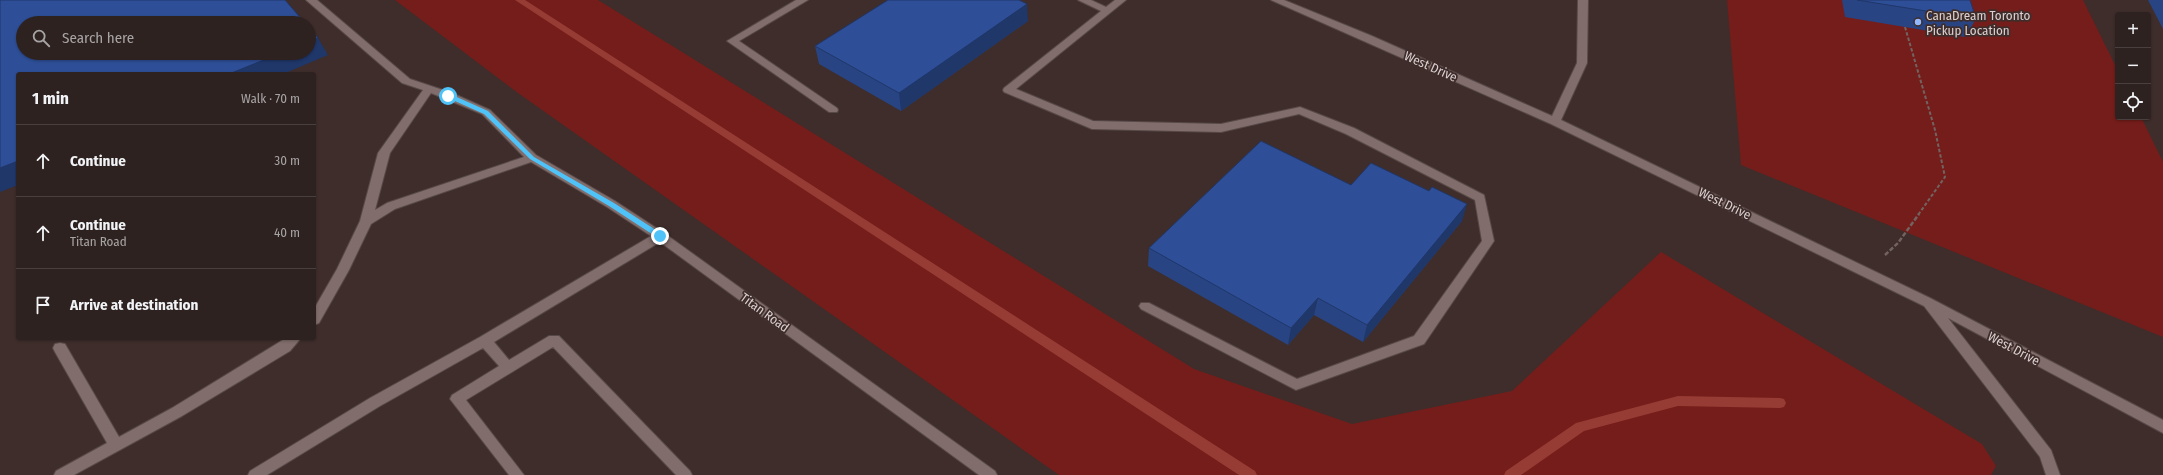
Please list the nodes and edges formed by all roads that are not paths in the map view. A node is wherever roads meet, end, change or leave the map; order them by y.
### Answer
1 (311, 0) edge
2 (803, 0) edge
3 (1083, 0) edge
4 (1121, 0) edge
5 (1276, 0) edge
6 (1583, 0) edge
7 (1108, 11) junction
8 (429, 89) junction
9 (833, 110) dead end
10 (1555, 121) junction
11 (532, 158) junction
12 (366, 221) junction
13 (660, 236) junction
14 (1926, 301) junction
15 (1144, 306) dead end
16 (316, 317) edge
17 (293, 340) edge
18 (485, 341) junction
19 (60, 348) dead end
20 (508, 367) junction
21 (2163, 427) edge
22 (116, 445) junction
23 (984, 473) edge
24 (61, 475) edge
25 (255, 475) edge
26 (517, 475) edge
27 (685, 475) edge
28 (2053, 475) edge

1 - 8 street, Titan Road
2 - 9 street
3 - 7 street
4 - 7 street
5 - 10 street, West Drive
6 - 10 street
7 - 15 street
8 - 11 street, Titan Road
8 - 12 street
10 - 14 street, West Drive
11 - 12 street
11 - 13 street, Titan Road
12 - 16 street
13 - 18 street
13 - 23 street, Titan Road
14 - 21 street, West Drive
14 - 28 street
17 - 22 street
18 - 20 street
18 - 25 street
19 - 22 street
20 - 26 street
20 - 27 street
22 - 24 street

